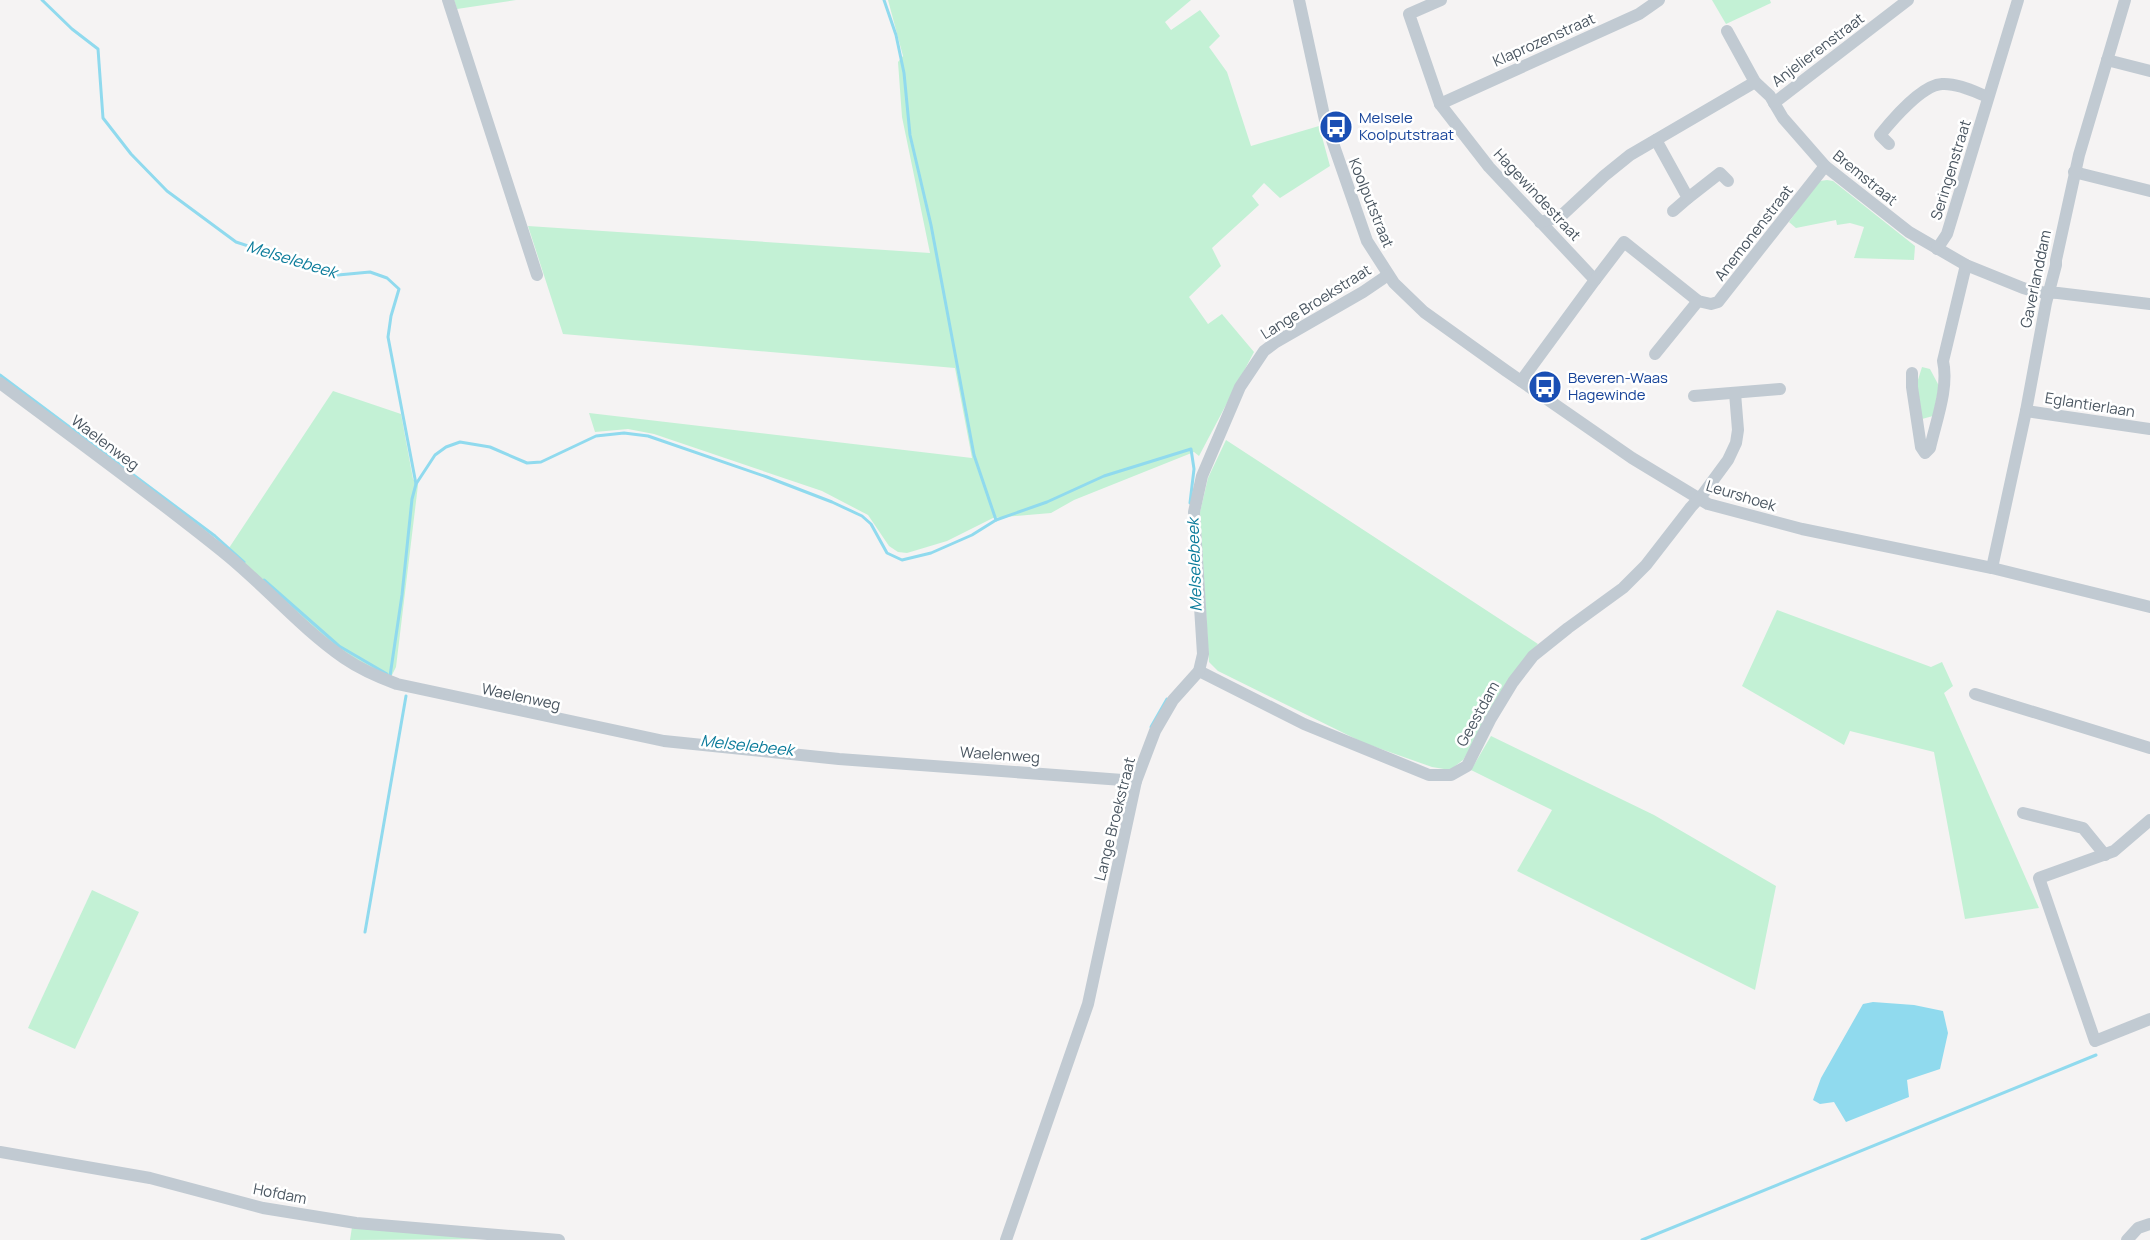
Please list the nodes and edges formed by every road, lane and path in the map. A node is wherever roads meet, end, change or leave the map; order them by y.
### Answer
1 (448, 0) edge
2 (1299, 0) edge
3 (1441, 0) edge
4 (1659, 0) edge
5 (1908, 0) edge
6 (2018, 0) edge
7 (2125, 0) edge
8 (1727, 31) dead end
9 (2107, 60) junction
10 (2150, 71) edge
11 (1755, 82) junction
12 (1988, 96) junction
13 (1774, 103) junction
14 (1440, 104) junction
15 (1656, 140) junction
16 (1889, 144) dead end
17 (1825, 166) junction
18 (2074, 172) junction
19 (1728, 181) dead end
20 (2150, 191) edge
21 (1688, 198) junction
22 (1673, 211) dead end
23 (1540, 222) junction
24 (1937, 249) junction
25 (1966, 266) junction
26 (1388, 274) junction
27 (537, 275) dead end
28 (1595, 280) junction
29 (2049, 292) junction
30 (1698, 301) junction
31 (2150, 304) edge
32 (1655, 354) dead end
33 (1912, 373) dead end
34 (1521, 381) junction
35 (0, 383) edge
36 (1780, 389) dead end
37 (1735, 393) junction
38 (1694, 396) dead end
39 (2026, 411) junction
40 (2150, 429) edge
41 (1697, 499) junction
42 (1992, 568) junction
43 (2150, 608) edge
44 (1199, 671) junction
45 (1975, 694) dead end
46 (2150, 748) edge
47 (1136, 781) junction
48 (2023, 813) dead end
49 (2150, 820) edge
50 (2105, 855) junction
51 (2150, 1019) edge
52 (0, 1152) edge
53 (2150, 1224) edge
54 (559, 1240) edge
55 (1006, 1240) edge
56 (2127, 1240) edge

1 - 27 street
2 - 26 street, Koolputstraat
3 - 14 street, Hagewindestraat
4 - 14 street, Klaprozenstraat
5 - 13 street, Anjelierenstraat
6 - 12 street, Seringenstraat
7 - 9 street, Gaverlanddam
8 - 11 street, Bremstraat
9 - 10 street
9 - 18 street, Gaverlanddam
11 - 13 street, Bremstraat
11 - 15 street
12 - 16 street
12 - 24 street, Seringenstraat
13 - 17 street, Bremstraat
14 - 23 street, Hagewindestraat
15 - 21 street
15 - 23 street
17 - 24 street, Bremstraat
17 - 30 street, Anemonenstraat
18 - 20 street
18 - 29 street, Gaverlanddam
19 - 21 street
21 - 22 street
23 - 28 street, Hagewindestraat
24 - 25 street, Bremstraat
25 - 29 street, Bremstraat
25 - 33 street
26 - 34 street, Leurshoek
26 - 44 street, Lange Broekstraat
28 - 30 street
28 - 34 street
29 - 31 street, Bremstraat
29 - 39 street, Gaverlanddam
30 - 32 street
34 - 41 street, Leurshoek
35 - 47 street, Waelenweg
36 - 37 street
37 - 38 street
37 - 41 street, Geestdam
39 - 40 street, Eglantierlaan
39 - 42 street, Gaverlanddam
41 - 42 street, Leurshoek
41 - 44 street, Geestdam
42 - 43 street, Leurshoek
44 - 47 street, Lange Broekstraat
45 - 46 street
47 - 55 street, Lange Broekstraat
48 - 50 street
49 - 50 street
50 - 51 street
52 - 54 street, Hofdam
53 - 56 street

